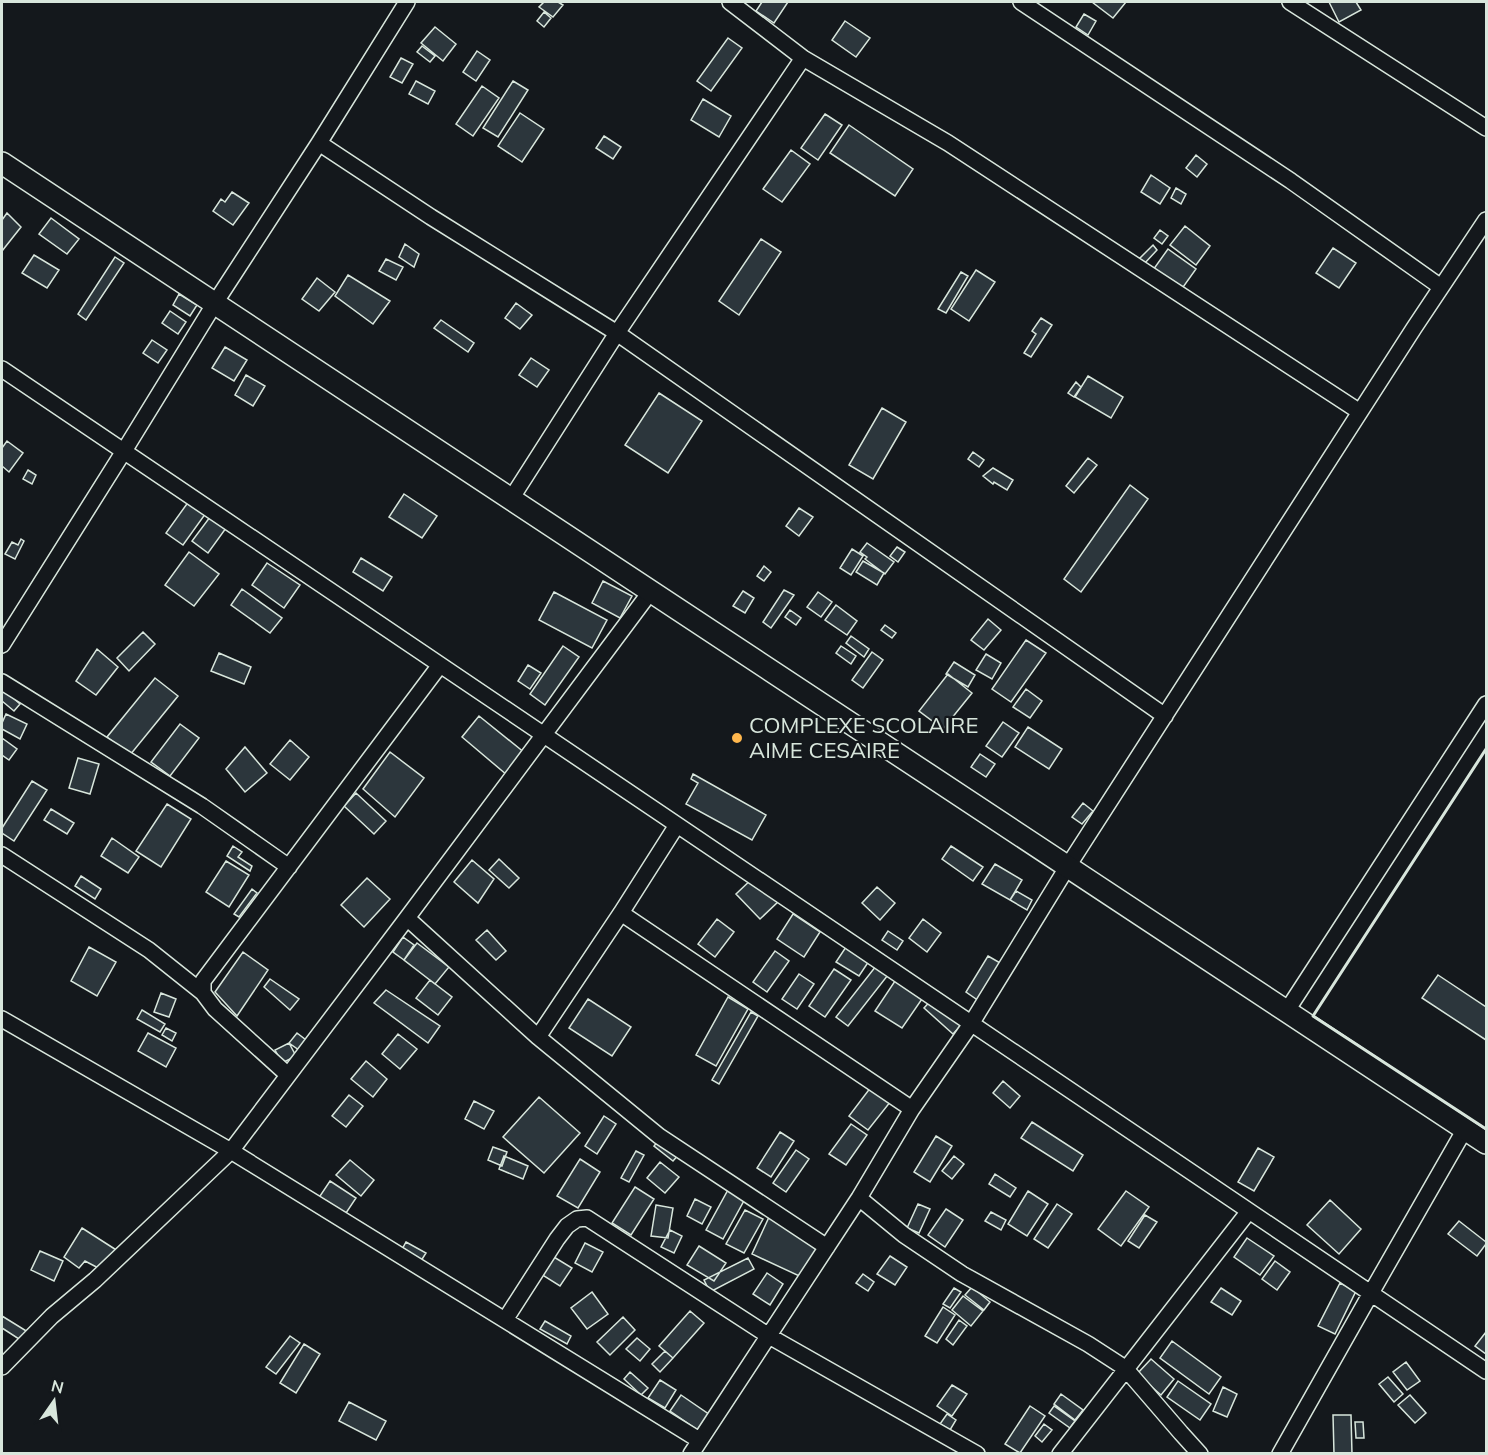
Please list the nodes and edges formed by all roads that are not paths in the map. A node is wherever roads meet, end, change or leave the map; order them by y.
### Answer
1 (406, 2) edge
2 (730, 2) edge
3 (1021, 2) edge
4 (1290, 2) edge
5 (803, 58) junction
6 (1486, 128) edge
7 (319, 143) junction
8 (2, 163) edge
9 (1486, 220) edge
10 (1441, 287) junction
11 (215, 303) junction
12 (617, 333) junction
13 (3, 374) edge
14 (1360, 412) junction
15 (124, 452) junction
16 (512, 499) junction
17 (651, 591) junction
18 (2, 645) edge
19 (440, 665) junction
20 (2, 682) edge
21 (1486, 704) edge
22 (1164, 716) junction
23 (544, 735) junction
24 (677, 825) junction
25 (2, 855) edge
26 (1068, 866) junction
27 (289, 867) junction
28 (621, 913) junction
29 (407, 918) junction
30 (203, 993) junction
31 (1286, 1012) junction
32 (2, 1019) edge
33 (972, 1024) junction
34 (538, 1037) junction
35 (288, 1075) junction
36 (912, 1109) junction
37 (1466, 1130) junction
38 (1486, 1143) edge
39 (231, 1151) junction
40 (859, 1198) junction
41 (1249, 1210) junction
42 (827, 1247) junction
43 (1371, 1293) junction
44 (504, 1320) junction
45 (769, 1336) junction
46 (2, 1367) edge
47 (1125, 1368) junction
48 (1486, 1371) edge
49 (699, 1440) junction
50 (691, 1454) edge
51 (977, 1454) edge
52 (1060, 1454) edge
53 (1200, 1454) edge
54 (1280, 1454) edge

1 - 7 street
2 - 5 street
3 - 10 street
4 - 6 street
5 - 12 street
5 - 14 street
7 - 11 street
7 - 12 street
8 - 11 main road
9 - 10 street
10 - 14 street
11 - 15 street
11 - 16 main road
12 - 16 street
12 - 22 street
13 - 15 street
14 - 22 street
15 - 18 street
15 - 19 street
16 - 17 main road
17 - 23 street
17 - 26 main road
19 - 23 street
19 - 27 street
20 - 27 street
21 - 31 street
22 - 26 street
23 - 24 street
23 - 29 street
24 - 28 street
24 - 33 street
25 - 30 street
26 - 31 main road
26 - 33 street
27 - 30 street
28 - 34 street
28 - 36 street
29 - 34 street
29 - 35 street
30 - 35 street
31 - 37 main road
32 - 39 street
33 - 36 street
33 - 41 street
34 - 42 street
35 - 39 street
36 - 40 street
37 - 38 main road
37 - 43 street
39 - 44 street
39 - 46 street
40 - 42 street
40 - 47 street
41 - 43 street
41 - 47 street
42 - 45 street
43 - 48 street
43 - 54 street
44 - 45 street
44 - 49 street
45 - 49 street
45 - 51 street
47 - 52 street
47 - 53 street
49 - 50 street

